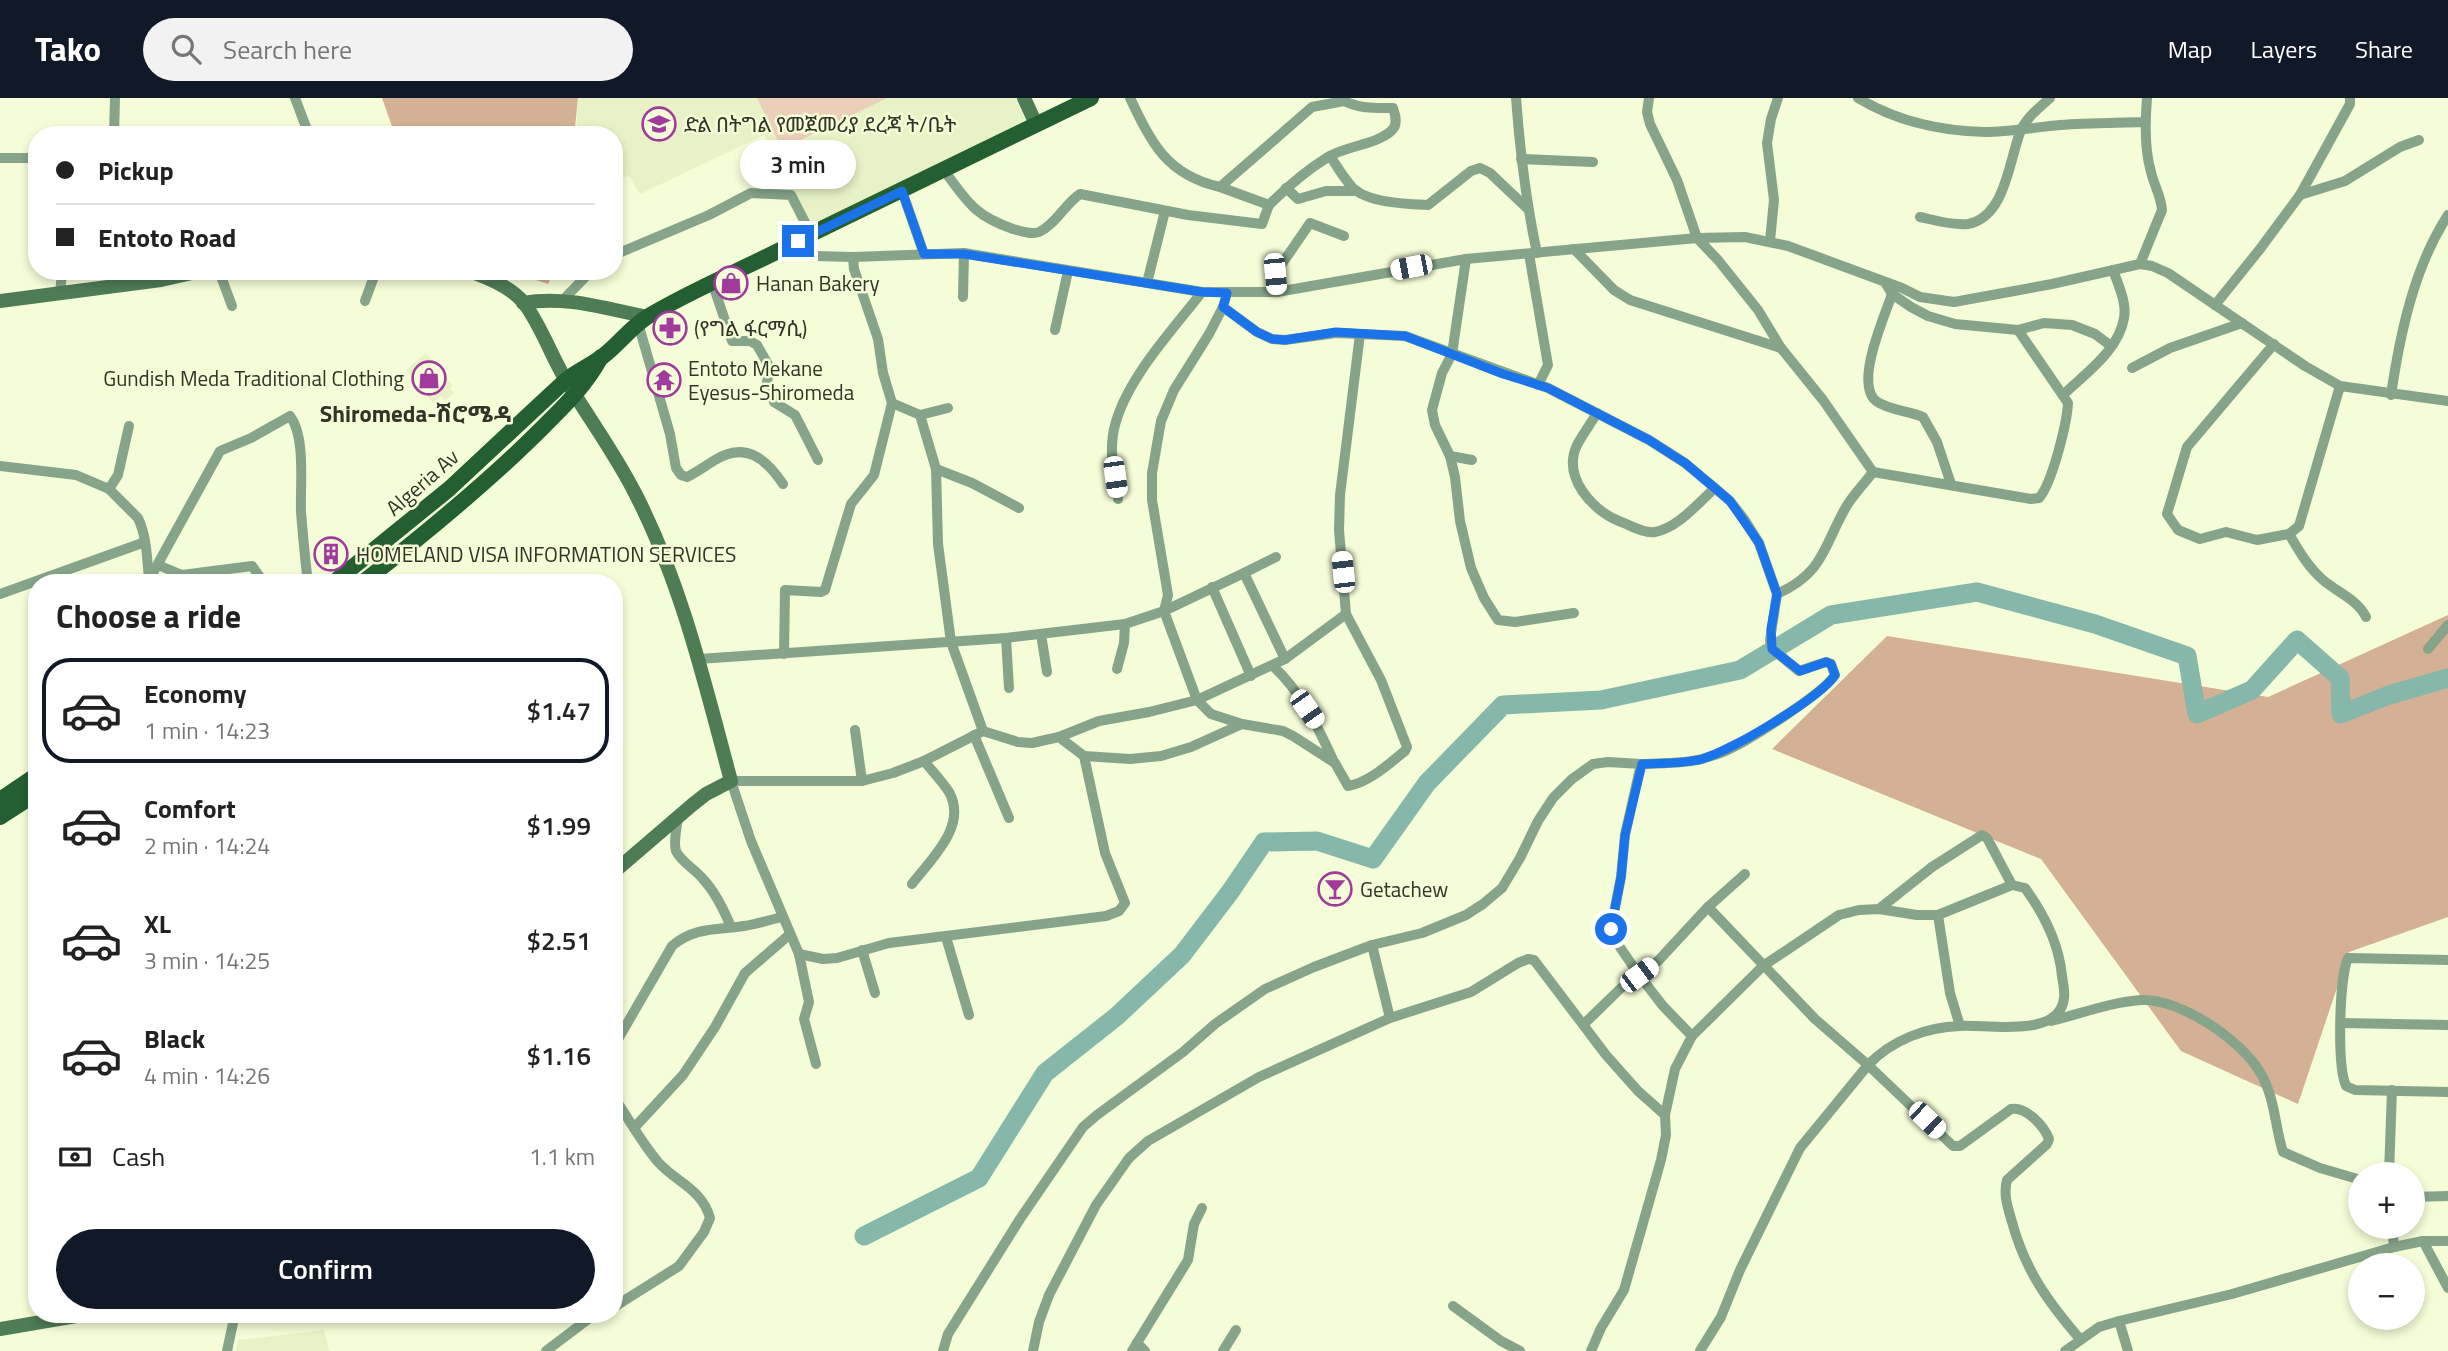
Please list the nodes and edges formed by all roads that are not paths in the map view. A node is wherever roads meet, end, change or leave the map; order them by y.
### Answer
1 (115, 98) edge
2 (295, 98) edge
3 (1024, 98) edge
4 (1091, 98) edge
5 (1130, 98) edge
6 (1516, 98) edge
7 (1650, 98) edge
8 (1778, 98) edge
9 (1858, 98) edge
10 (2050, 98) edge
11 (2147, 98) edge
12 (2350, 98) edge
13 (2145, 122) junction
14 (1036, 124) junction
15 (114, 126) edge
16 (306, 126) edge
17 (2022, 128) junction
18 (2419, 140) dead end
19 (1330, 156) junction
20 (0, 158) edge
21 (28, 158) edge
22 (1521, 159) junction
23 (1593, 162) dead end
24 (943, 169) junction
25 (1220, 187) junction
26 (1286, 188) junction
27 (902, 191) junction
28 (1357, 191) junction
29 (2300, 195) junction
30 (1269, 205) junction
31 (1527, 208) junction
32 (1165, 211) junction
33 (2448, 215) edge
34 (1920, 217) dead end
35 (811, 234) junction
36 (1344, 236) dead end
37 (1697, 238) junction
38 (1770, 241) junction
39 (1574, 249) junction
40 (623, 251) edge
41 (1533, 253) junction
42 (924, 254) junction
43 (964, 254) junction
44 (773, 255) junction
45 (853, 257) junction
46 (1466, 259) junction
47 (2140, 264) junction
48 (2113, 270) junction
49 (1068, 271) junction
50 (61, 280) edge
51 (161, 280) edge
52 (222, 280) edge
53 (373, 280) edge
54 (489, 280) edge
55 (582, 280) edge
56 (712, 282) junction
57 (1146, 283) junction
58 (1886, 284) junction
59 (1202, 292) junction
60 (1276, 292) junction
61 (1227, 293) junction
62 (1892, 294) junction
63 (60, 295) junction
64 (963, 297) dead end
65 (563, 300) junction
66 (0, 301) edge
67 (365, 301) dead end
68 (523, 303) junction
69 (2215, 305) junction
70 (232, 306) dead end
71 (1223, 307) junction
72 (643, 320) junction
73 (2242, 323) junction
74 (1055, 330) dead end
75 (2018, 330) junction
76 (1360, 334) junction
77 (2274, 344) junction
78 (2111, 346) junction
79 (1782, 348) junction
80 (1452, 354) junction
81 (601, 357) junction
82 (2132, 368) dead end
83 (565, 380) junction
84 (1538, 385) junction
85 (2340, 386) junction
86 (2064, 394) junction
87 (576, 395) junction
88 (2391, 395) junction
89 (2448, 401) edge
90 (892, 403) junction
91 (948, 408) dead end
92 (1597, 413) junction
93 (920, 415) junction
94 (129, 426) dead end
95 (1450, 456) junction
96 (818, 460) dead end
97 (1472, 460) dead end
98 (0, 466) edge
99 (936, 470) junction
100 (1873, 472) junction
101 (783, 484) dead end
102 (1951, 484) junction
103 (1716, 488) junction
104 (109, 489) junction
105 (1118, 499) dead end
106 (1019, 508) dead end
107 (2289, 534) junction
108 (145, 542) junction
109 (1276, 557) dead end
110 (158, 565) junction
111 (1244, 573) junction
112 (56, 574) edge
113 (148, 574) edge
114 (153, 574) edge
115 (174, 574) edge
116 (190, 574) edge
117 (258, 574) edge
118 (307, 574) edge
119 (344, 574) edge
120 (373, 574) edge
121 (28, 584) edge
122 (1212, 587) junction
123 (0, 594) edge
124 (1777, 594) junction
125 (1164, 611) junction
126 (1574, 613) dead end
127 (1346, 614) junction
128 (2366, 617) dead end
129 (1125, 624) junction
130 (2448, 625) edge
131 (1041, 634) junction
132 (1006, 638) junction
133 (951, 642) junction
134 (2428, 649) dead end
135 (783, 654) junction
136 (699, 659) junction
137 (1285, 659) junction
138 (1273, 666) junction
139 (1117, 669) dead end
140 (1047, 672) dead end
141 (1251, 676) junction
142 (1009, 688) dead end
143 (1197, 700) junction
144 (1241, 724) junction
145 (855, 730) dead end
146 (978, 733) junction
147 (1059, 737) junction
148 (1084, 756) junction
149 (924, 761) junction
150 (1335, 763) junction
151 (1642, 764) junction
152 (28, 781) edge
153 (730, 781) junction
154 (862, 781) junction
155 (28, 799) edge
156 (0, 800) edge
157 (0, 817) edge
158 (678, 817) junction
159 (1009, 818) dead end
160 (623, 864) edge
161 (1745, 874) dead end
162 (912, 884) dead end
163 (2012, 885) junction
164 (1708, 907) junction
165 (1879, 909) junction
166 (1938, 915) junction
167 (782, 917) junction
168 (731, 927) junction
169 (789, 934) junction
170 (946, 937) junction
171 (1372, 945) junction
172 (862, 950) junction
173 (799, 954) junction
174 (2448, 960) edge
175 (1763, 966) junction
176 (1639, 975) junction
177 (875, 993) dead end
178 (969, 1015) dead end
179 (1390, 1018) junction
180 (2046, 1022) junction
181 (2341, 1023) junction
182 (1584, 1024) junction
183 (2448, 1025) edge
184 (1960, 1026) junction
185 (623, 1030) edge
186 (1692, 1036) junction
187 (816, 1064) dead end
188 (1868, 1065) junction
189 (2392, 1090) junction
190 (2448, 1092) edge
191 (623, 1111) edge
192 (1665, 1115) junction
193 (634, 1128) junction
194 (2389, 1162) edge
195 (2348, 1176) edge
196 (2448, 1196) edge
197 (2425, 1197) edge
198 (1202, 1208) dead end
199 (2394, 1239) edge
200 (2423, 1241) junction
201 (2448, 1241) edge
202 (2395, 1247) junction
203 (2448, 1288) edge
204 (623, 1301) edge
205 (1453, 1306) dead end
206 (2119, 1321) junction
207 (35, 1323) edge
208 (233, 1323) edge
209 (584, 1323) edge
210 (0, 1329) edge
211 (1236, 1330) dead end
212 (2080, 1339) junction
213 (1138, 1348) edge
214 (227, 1351) edge
215 (546, 1351) edge
216 (943, 1351) edge
217 (1033, 1351) edge
218 (1223, 1351) edge
219 (1520, 1351) edge
220 (1591, 1351) edge
221 (1701, 1351) edge
222 (2065, 1351) edge
223 (2128, 1351) edge

1 - 15 street
2 - 16 street
3 - 14 street
4 - 14 main road
5 - 25 street
6 - 22 street
7 - 37 street
8 - 38 street
9 - 17 street
10 - 17 street
11 - 13 street
12 - 29 street
13 - 17 street
13 - 47 street
14 - 24 main road
17 - 34 street
18 - 29 street
19 - 25 street
19 - 26 street
19 - 28 street
20 - 21 street
22 - 23 street
22 - 31 street
24 - 27 main road
24 - 32 street
25 - 30 street
26 - 28 street
26 - 30 street
27 - 35 main road
27 - 42 street
28 - 31 street
29 - 69 street
30 - 32 street
31 - 41 street
32 - 57 street
33 - 88 street
35 - 40 street
35 - 44 main road
36 - 60 street
37 - 38 street
37 - 39 street
37 - 79 street
38 - 58 street
39 - 41 street
39 - 79 street
41 - 46 street
41 - 84 street
42 - 43 street
42 - 45 street
43 - 49 street
43 - 64 street
44 - 45 street
44 - 56 main road
45 - 90 street
46 - 60 street
46 - 80 street
47 - 48 street
47 - 69 street
48 - 58 street
48 - 78 street
49 - 57 street
49 - 74 street
50 - 63 street
51 - 63 street
52 - 70 street
53 - 67 street
54 - 68 street
55 - 65 street
56 - 72 main road
56 - 96 street
57 - 59 street
58 - 62 street
59 - 61 street
59 - 105 street
60 - 61 street
61 - 71 street
62 - 75 street
62 - 102 street
63 - 66 street
65 - 68 street
65 - 72 street
68 - 83 street
69 - 73 street
71 - 76 street
71 - 125 street
72 - 81 main road
72 - 101 street
73 - 77 street
73 - 82 street
75 - 78 street
75 - 86 street
76 - 80 street
76 - 127 street
77 - 85 street
77 - 107 street
78 - 86 street
79 - 100 street
80 - 84 street
80 - 95 street
81 - 83 main road, Algeria Av
81 - 87 main road, Algeria Av
83 - 87 street
83 - 119 main road, Algeria Av
84 - 92 street
85 - 88 street
85 - 107 street
86 - 102 street
87 - 120 main road, Algeria Av
87 - 136 street
88 - 89 street
90 - 93 street
90 - 135 street
91 - 93 street
92 - 103 street
92 - 103 street
93 - 99 street
94 - 104 street
95 - 97 street
95 - 126 street
98 - 104 street
99 - 106 street
99 - 133 street
100 - 102 street
100 - 124 street
103 - 124 street
104 - 108 street
107 - 128 street
108 - 112 street
108 - 113 street
109 - 111 street
110 - 114 street
110 - 115 street
110 - 118 street
111 - 122 street
111 - 137 street
116 - 117 street
121 - 123 street
122 - 125 street
122 - 141 street
124 - 151 street
125 - 129 street
125 - 143 street
127 - 137 street
127 - 150 street
129 - 131 street
129 - 139 street
130 - 134 street
131 - 132 street
131 - 140 street
132 - 133 street
132 - 142 street
133 - 135 street
133 - 146 street
135 - 136 street
136 - 153 street
137 - 138 street
138 - 141 street
138 - 150 street
141 - 143 street
143 - 144 street
143 - 147 street
144 - 148 street
144 - 150 street
145 - 154 street
146 - 147 street
146 - 149 street
146 - 159 street
147 - 148 street
148 - 170 street
149 - 154 street
149 - 162 street
151 - 171 street
151 - 176 street
152 - 156 main road
153 - 154 street
153 - 158 street
153 - 167 street
155 - 157 main road
158 - 160 street
158 - 168 street
161 - 164 street
163 - 165 street
163 - 166 street
163 - 180 street
164 - 175 street
164 - 176 street
165 - 166 street
165 - 175 street
166 - 184 street
167 - 168 street
167 - 169 street
168 - 185 street
169 - 173 street
169 - 193 street
170 - 172 street
170 - 178 street
171 - 179 street
171 - 216 street
172 - 173 street
172 - 177 street
173 - 187 street
174 - 181 street
175 - 186 street
175 - 188 street
176 - 182 street
176 - 186 street
179 - 182 street
179 - 217 street
180 - 184 street
180 - 195 street
181 - 183 street
181 - 189 street
182 - 192 street
184 - 188 street
186 - 192 street
188 - 212 street
188 - 221 street
189 - 190 street
189 - 194 street
191 - 193 street
192 - 220 street
193 - 204 street
196 - 197 street
198 - 213 street
199 - 202 street
200 - 201 street
200 - 202 street
200 - 203 street
202 - 206 street
205 - 219 street
206 - 212 street
206 - 223 street
207 - 210 street
208 - 214 street
209 - 215 street
211 - 218 street
212 - 222 street

